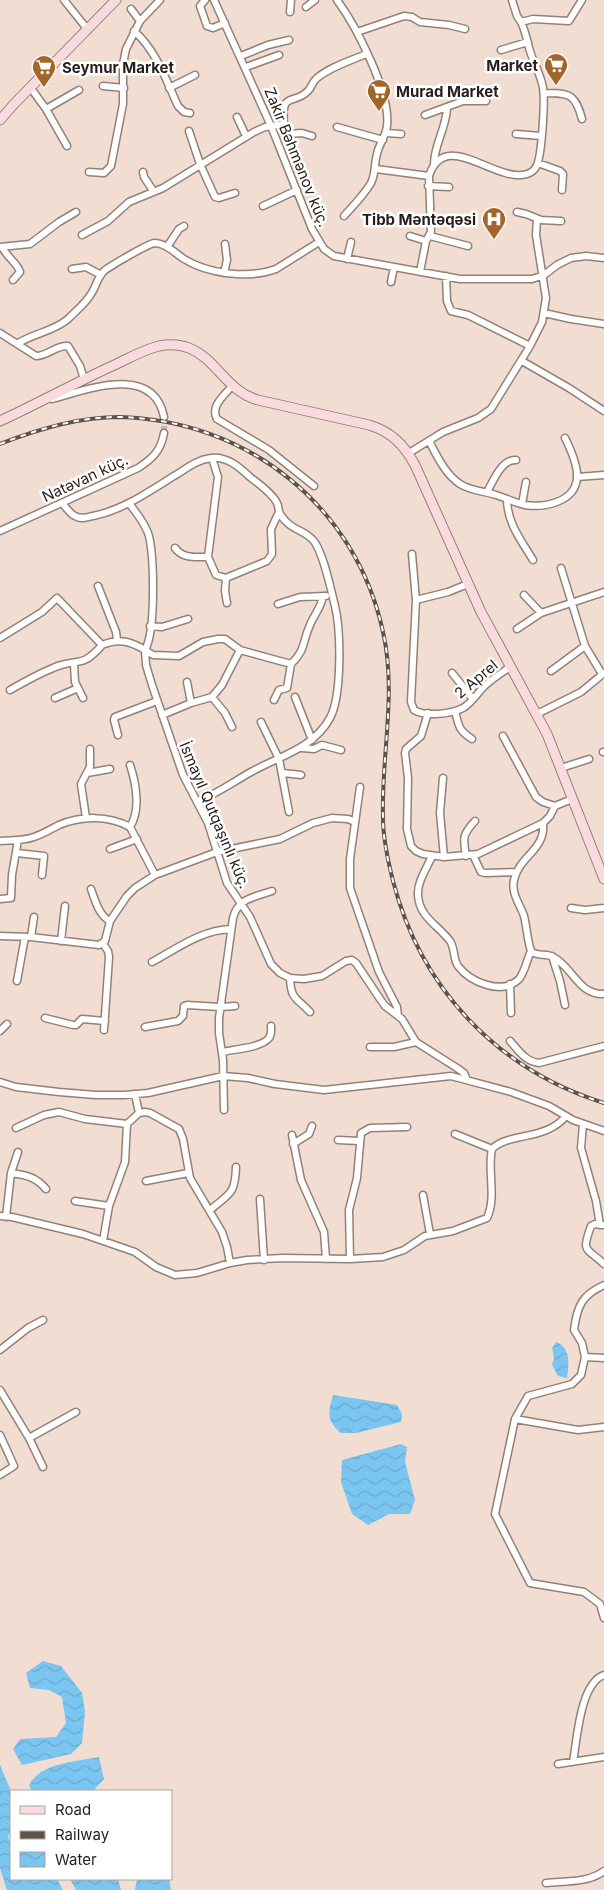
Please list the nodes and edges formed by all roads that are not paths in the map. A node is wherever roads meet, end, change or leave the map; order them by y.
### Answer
1 (64, 0) edge
2 (116, 0) edge
3 (160, 0) edge
4 (205, 0) edge
5 (214, 0) edge
6 (291, 0) edge
7 (315, 0) edge
8 (337, 0) edge
9 (512, 0) edge
10 (582, 0) edge
11 (306, 7) dead end
12 (131, 9) dead end
13 (290, 12) dead end
14 (140, 21) junction
15 (226, 22) junction
16 (521, 22) junction
17 (465, 29) dead end
18 (88, 30) junction
19 (134, 31) junction
20 (357, 32) junction
21 (289, 40) dead end
22 (528, 42) junction
23 (501, 50) dead end
24 (366, 54) junction
25 (279, 55) dead end
26 (241, 56) junction
27 (246, 66) junction
28 (196, 75) dead end
29 (103, 86) dead end
30 (30, 87) junction
31 (124, 88) junction
32 (169, 88) junction
33 (80, 90) dead end
34 (544, 93) junction
35 (486, 101) dead end
36 (447, 107) junction
37 (46, 109) junction
38 (190, 113) dead end
39 (425, 115) dead end
40 (237, 117) dead end
41 (582, 119) dead end
42 (0, 120) edge
43 (284, 124) junction
44 (271, 126) junction
45 (337, 127) dead end
46 (189, 131) dead end
47 (287, 134) junction
48 (402, 134) dead end
49 (516, 134) dead end
50 (246, 136) junction
51 (312, 136) dead end
52 (385, 136) junction
53 (542, 136) junction
54 (67, 146) dead end
55 (538, 163) junction
56 (200, 164) junction
57 (434, 164) junction
58 (376, 169) junction
59 (89, 172) dead end
60 (143, 172) dead end
61 (428, 176) junction
62 (302, 177) dead end
63 (428, 186) junction
64 (449, 188) dead end
65 (297, 190) junction
66 (562, 190) dead end
67 (154, 192) junction
68 (235, 193) dead end
69 (263, 206) dead end
70 (76, 212) dead end
71 (517, 212) dead end
72 (344, 216) dead end
73 (537, 219) junction
74 (561, 221) dead end
75 (184, 226) dead end
76 (82, 235) dead end
77 (410, 236) dead end
78 (428, 239) junction
79 (319, 242) junction
80 (351, 242) dead end
81 (225, 244) dead end
82 (468, 246) dead end
83 (1, 247) edge
84 (168, 247) junction
85 (604, 258) edge
86 (347, 259) junction
87 (394, 267) junction
88 (72, 269) dead end
89 (420, 272) junction
90 (224, 273) junction
91 (101, 274) junction
92 (544, 275) junction
93 (446, 276) junction
94 (13, 280) dead end
95 (391, 282) dead end
96 (544, 313) junction
97 (604, 324) edge
98 (0, 333) edge
99 (17, 344) junction
100 (530, 346) junction
101 (522, 361) junction
102 (84, 379) junction
103 (232, 386) junction
104 (78, 392) junction
105 (36, 403) junction
106 (604, 410) edge
107 (164, 417) tunnel mouth
108 (0, 421) edge
109 (164, 433) tunnel mouth
110 (565, 438) dead end
111 (429, 441) junction
112 (408, 453) junction
113 (212, 458) junction
114 (516, 460) dead end
115 (604, 475) edge
116 (577, 477) junction
117 (526, 482) dead end
118 (314, 486) dead end
119 (487, 492) junction
120 (507, 499) junction
121 (62, 503) junction
122 (129, 503) junction
123 (522, 504) junction
124 (279, 512) junction
125 (0, 531) edge
126 (175, 548) dead end
127 (412, 554) dead end
128 (208, 557) junction
129 (533, 560) dead end
130 (561, 568) dead end
131 (226, 578) junction
132 (468, 584) junction
133 (98, 586) dead end
134 (604, 592) edge
135 (332, 595) junction
136 (524, 595) dead end
137 (323, 596) junction
138 (416, 600) junction
139 (571, 602) junction
140 (227, 603) dead end
141 (278, 604) dead end
142 (541, 613) junction
143 (188, 620) dead end
144 (150, 626) junction
145 (517, 628) dead end
146 (0, 638) edge
147 (117, 640) junction
148 (102, 645) junction
149 (585, 646) junction
150 (145, 650) junction
151 (240, 650) junction
152 (74, 664) junction
153 (291, 664) junction
154 (510, 667) junction
155 (551, 671) dead end
156 (452, 673) dead end
157 (603, 674) edge
158 (187, 682) dead end
159 (78, 688) junction
160 (10, 690) dead end
161 (212, 697) junction
162 (295, 697) dead end
163 (55, 698) dead end
164 (83, 698) dead end
165 (473, 699) junction
166 (274, 700) dead end
167 (157, 701) junction
168 (192, 703) junction
169 (455, 711) junction
170 (428, 713) junction
171 (537, 714) junction
172 (162, 715) junction
173 (261, 722) dead end
174 (232, 727) dead end
175 (118, 735) dead end
176 (503, 736) dead end
177 (472, 739) dead end
178 (312, 740) junction
179 (302, 748) junction
180 (90, 749) dead end
181 (341, 750) dead end
182 (279, 759) junction
183 (589, 759) dead end
184 (130, 765) dead end
185 (561, 768) junction
186 (110, 769) dead end
187 (87, 773) junction
188 (282, 773) junction
189 (301, 775) dead end
190 (443, 778) dead end
191 (360, 788) dead end
192 (572, 799) junction
193 (198, 802) junction
194 (555, 806) junction
195 (290, 812) dead end
196 (86, 818) junction
197 (355, 822) junction
198 (475, 822) dead end
199 (543, 823) junction
200 (130, 827) junction
201 (137, 839) junction
202 (18, 840) junction
203 (0, 841) edge
204 (110, 849) dead end
205 (217, 852) junction
206 (17, 853) junction
207 (473, 855) junction
208 (432, 856) junction
209 (466, 856) junction
210 (444, 858) junction
211 (602, 867) edge
212 (516, 872) junction
213 (42, 875) dead end
214 (155, 875) junction
215 (604, 880) edge
216 (90, 889) dead end
217 (272, 891) dead end
218 (0, 899) edge
219 (240, 903) junction
220 (65, 906) dead end
221 (571, 908) dead end
222 (604, 908) edge
223 (34, 917) dead end
224 (110, 921) junction
225 (231, 928) junction
226 (0, 936) edge
227 (28, 937) junction
228 (61, 941) junction
229 (103, 944) junction
230 (531, 951) junction
231 (552, 956) junction
232 (152, 962) dead end
233 (290, 978) junction
234 (17, 981) dead end
235 (510, 984) junction
236 (604, 994) edge
237 (565, 1005) dead end
238 (235, 1006) dead end
239 (220, 1008) junction
240 (310, 1012) dead end
241 (511, 1013) dead end
242 (398, 1016) junction
243 (45, 1018) dead end
244 (105, 1021) junction
245 (7, 1024) dead end
246 (270, 1026) dead end
247 (145, 1027) dead end
248 (104, 1030) dead end
249 (0, 1031) edge
250 (510, 1041) dead end
251 (416, 1042) junction
252 (604, 1046) edge
253 (370, 1047) dead end
254 (222, 1052) junction
255 (224, 1076) junction
256 (467, 1080) junction
257 (0, 1082) edge
258 (135, 1094) junction
259 (224, 1110) dead end
260 (138, 1113) junction
261 (566, 1116) junction
262 (127, 1124) junction
263 (583, 1124) junction
264 (312, 1126) dead end
265 (407, 1127) dead end
266 (16, 1128) dead end
267 (604, 1131) edge
268 (455, 1134) dead end
269 (292, 1135) dead end
270 (338, 1140) dead end
271 (359, 1141) junction
272 (293, 1144) junction
273 (492, 1150) junction
274 (18, 1152) dead end
275 (236, 1167) dead end
276 (10, 1173) junction
277 (188, 1173) junction
278 (146, 1181) dead end
279 (46, 1189) dead end
280 (423, 1195) dead end
281 (260, 1199) dead end
282 (75, 1202) dead end
283 (110, 1206) junction
284 (210, 1210) junction
285 (3, 1216) edge
286 (602, 1225) edge
287 (430, 1234) junction
288 (103, 1241) junction
289 (326, 1259) junction
290 (350, 1259) junction
291 (264, 1260) junction
292 (230, 1263) junction
293 (604, 1264) edge
294 (604, 1285) edge
295 (43, 1320) dead end
296 (0, 1350) edge
297 (585, 1357) junction
298 (604, 1358) edge
299 (0, 1390) edge
300 (76, 1412) dead end
301 (515, 1419) junction
302 (604, 1427) edge
303 (0, 1436) edge
304 (28, 1438) junction
305 (42, 1467) dead end
306 (0, 1475) edge
307 (602, 1601) edge
308 (604, 1618) edge
309 (604, 1675) edge
310 (604, 1757) edge
311 (573, 1762) junction
312 (558, 1764) dead end
313 (604, 1871) edge
314 (546, 1883) dead end

1 - 18 street
2 - 18 street
3 - 14 street
4 - 15 street
5 - 15 street, Zakir Bəhmənov küç.
6 - 13 street
7 - 11 street
8 - 20 street
9 - 16 street
10 - 16 street
12 - 14 street
14 - 19 street
15 - 26 street, Zakir Bəhmənov küç.
16 - 22 street
17 - 20 street
18 - 30 street
19 - 31 street
19 - 32 street
20 - 24 street
21 - 26 street
22 - 23 street
22 - 34 street
24 - 43 street
24 - 52 street
25 - 27 street
26 - 27 street, Zakir Bəhmənov küç.
27 - 44 street, Zakir Bəhmənov küç.
28 - 32 street
29 - 31 street
30 - 37 street
30 - 42 street
31 - 59 street
32 - 38 street
33 - 37 street
34 - 41 street
34 - 53 street
35 - 36 street
36 - 39 street
36 - 57 street
37 - 54 street
40 - 50 street
43 - 44 street
43 - 47 street
44 - 50 street
44 - 65 street, Zakir Bəhmənov küç.
45 - 52 street
46 - 56 street
47 - 51 street
47 - 62 street
48 - 52 street
49 - 53 street
50 - 56 street
52 - 58 street
53 - 55 street
55 - 57 street
55 - 66 street
56 - 67 street
56 - 68 street
57 - 61 street
58 - 61 street
58 - 72 street
60 - 67 street
61 - 63 street
63 - 64 street
63 - 78 street
65 - 69 street
65 - 79 street, Zakir Bəhmənov küç.
67 - 76 street
70 - 83 street
71 - 73 street
73 - 74 street
73 - 92 street
75 - 84 street
77 - 78 street
78 - 82 street
78 - 89 street
79 - 86 street, Zakir Bəhmənov küç.
79 - 90 street
80 - 86 street
81 - 90 street
83 - 94 street
84 - 90 street
84 - 91 street
85 - 92 street, Zakir Bəhmənov küç.
86 - 87 street, Zakir Bəhmənov küç.
87 - 89 street, Zakir Bəhmənov küç.
87 - 95 street
88 - 91 street
89 - 93 street, Zakir Bəhmənov küç.
91 - 99 street
92 - 93 street, Zakir Bəhmənov küç.
92 - 96 street
93 - 100 street
96 - 97 street
96 - 100 street
98 - 99 street
99 - 102 street
100 - 101 street
101 - 106 street
101 - 111 street
102 - 103 street
102 - 104 street
102 - 105 street
103 - 112 street
103 - 118 street
104 - 105 street
104 - 107 street
105 - 108 street
109 - 121 street, Natəvan küç.
110 - 116 street
111 - 112 street
111 - 119 street
112 - 132 street
113 - 122 street
113 - 124 street
113 - 128 street
114 - 119 street
115 - 116 street
116 - 123 street
117 - 123 street
119 - 120 street
120 - 123 street
120 - 129 street
121 - 122 street
121 - 125 street, Natəvan küç.
122 - 144 street
124 - 131 street
124 - 135 street
126 - 128 street
127 - 138 street
128 - 131 street
130 - 139 street
131 - 140 street
132 - 138 street
132 - 154 street
133 - 147 street
134 - 139 street
135 - 137 street
135 - 178 street
136 - 142 street
137 - 141 street
137 - 153 street
138 - 170 street
139 - 142 street
139 - 149 street
142 - 145 street
143 - 144 street
144 - 150 street
146 - 148 street
147 - 148 street
147 - 150 street
148 - 152 street
149 - 155 street
149 - 157 street
150 - 151 street
150 - 167 street, İsmayıl Qutqaşınlı küç.
151 - 153 street
151 - 161 street
152 - 159 street
152 - 160 street
153 - 166 street
154 - 165 street, 2 Aprel
154 - 171 street
156 - 165 street
157 - 171 street
158 - 168 street
159 - 163 street
159 - 164 street
161 - 168 street
161 - 174 street
162 - 178 street
165 - 169 street, 2 Aprel
167 - 172 street, İsmayıl Qutqaşınlı küç.
167 - 175 street
168 - 172 street
169 - 170 street, 2 Aprel
169 - 177 street
170 - 208 street
171 - 185 street
172 - 193 street, İsmayıl Qutqaşınlı küç.
173 - 182 street
176 - 194 street
178 - 179 street
179 - 181 street
179 - 182 street
180 - 187 street
182 - 188 street
182 - 193 street
183 - 185 street
184 - 200 street
185 - 192 street
186 - 187 street
187 - 196 street
188 - 189 street
188 - 195 street
190 - 210 street
191 - 197 street
192 - 194 street
192 - 211 street
193 - 205 street, İsmayıl Qutqaşınlı küç.
194 - 199 street
196 - 200 street
196 - 202 street
197 - 205 street
197 - 242 street
198 - 209 street
199 - 207 street
199 - 212 street
200 - 201 street
201 - 204 street
201 - 214 street
202 - 203 street
202 - 206 street
205 - 214 street
205 - 219 street, İsmayıl Qutqaşınlı küç.
206 - 213 street
206 - 218 street
207 - 209 street
207 - 212 street
208 - 210 street
208 - 235 street
209 - 210 street
211 - 215 street
212 - 230 street
214 - 224 street
216 - 224 street
217 - 219 street
219 - 225 street
219 - 233 street, İsmayıl Qutqaşınlı küç.
220 - 228 street
221 - 222 street
223 - 227 street
224 - 229 street
225 - 232 street
225 - 239 street
226 - 227 street
227 - 228 street
227 - 234 street
228 - 229 street
229 - 244 street
230 - 231 street
230 - 235 street
231 - 236 street
231 - 237 street
233 - 240 street
233 - 242 street
235 - 241 street
238 - 239 street
239 - 247 street
239 - 254 street
242 - 251 street
243 - 244 street
244 - 248 street
245 - 249 street
246 - 254 street
250 - 252 street
251 - 253 street
251 - 256 street
254 - 255 street
255 - 256 street
255 - 258 street
255 - 259 street
256 - 261 street
257 - 258 street
258 - 260 street
260 - 262 street
260 - 277 street
261 - 263 street
261 - 273 street
262 - 266 street
262 - 283 street
263 - 267 street
263 - 286 street
264 - 272 street
265 - 271 street
268 - 273 street
269 - 272 street
270 - 271 street
271 - 290 street
272 - 289 street
273 - 287 street
274 - 276 street
275 - 284 street
276 - 279 street
276 - 285 street
277 - 278 street
277 - 284 street
280 - 287 street
281 - 291 street
282 - 283 street
283 - 288 street
284 - 292 street
285 - 288 street
286 - 293 street
287 - 290 street
288 - 292 street
289 - 290 street
289 - 291 street
291 - 292 street
294 - 297 street
295 - 296 street
297 - 298 street
297 - 301 street
299 - 304 street
300 - 304 street
301 - 302 street
301 - 307 street
303 - 306 street
304 - 305 street
307 - 308 street
309 - 311 street
310 - 311 street
311 - 312 street
313 - 314 street

